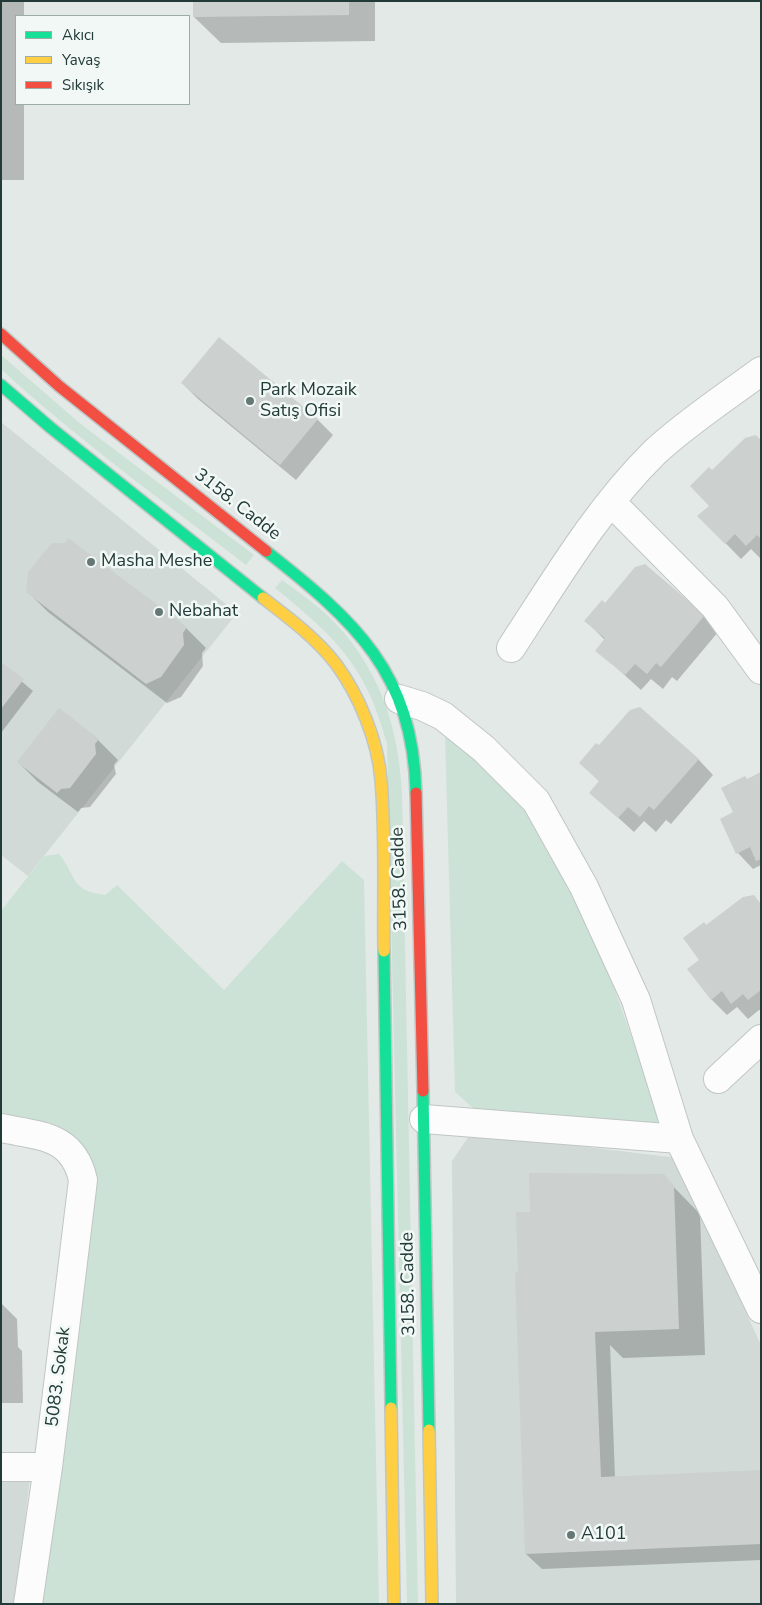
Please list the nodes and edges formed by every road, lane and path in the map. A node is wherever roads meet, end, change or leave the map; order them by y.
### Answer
1 (1, 334) edge
2 (761, 371) edge
3 (1, 385) edge
4 (611, 502) junction
5 (275, 557) junction
6 (250, 588) junction
7 (511, 648) dead end
8 (761, 670) edge
9 (399, 699) junction
10 (761, 1039) edge
11 (718, 1079) dead end
12 (424, 1118) junction
13 (1, 1128) edge
14 (680, 1139) junction
15 (761, 1308) edge
16 (1, 1467) edge
17 (48, 1467) junction
18 (28, 1604) edge
19 (394, 1604) edge
20 (432, 1604) edge

1 - 5 street, 3158. Cadde
2 - 4 street
3 - 6 street, 3158. Cadde
4 - 7 street
4 - 8 street
5 - 6 street
5 - 9 street, 3158. Cadde
6 - 19 street, 3158. Cadde
9 - 12 street, 3158. Cadde
9 - 14 street
10 - 11 street
12 - 14 street
12 - 20 street, 3158. Cadde
13 - 17 street, 5083. Sokak
14 - 15 street
16 - 17 street
17 - 18 street, 5083. Sokak

